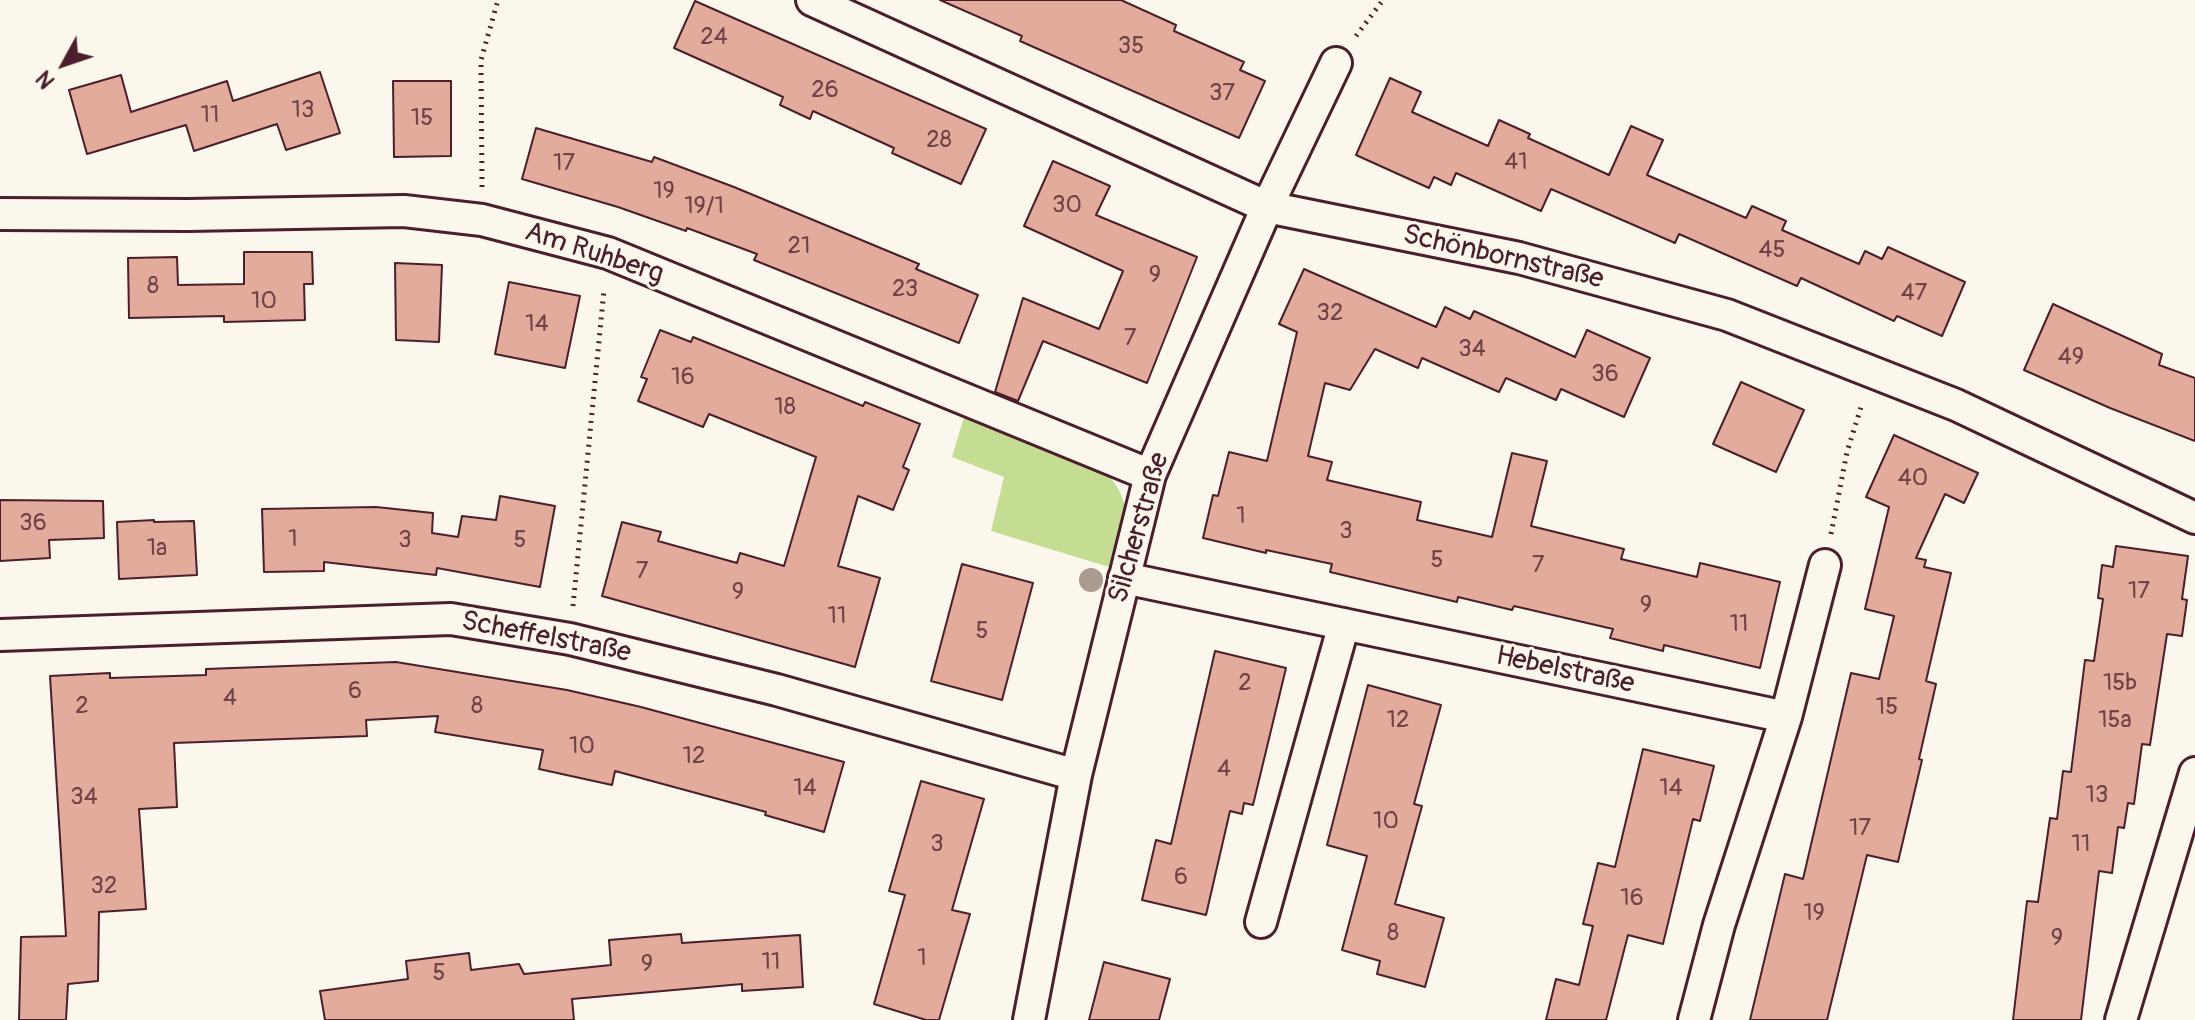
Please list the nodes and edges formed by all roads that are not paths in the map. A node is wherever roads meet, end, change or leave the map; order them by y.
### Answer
1 (812, 0) edge
2 (1336, 63) road end
3 (1267, 207) junction
4 (0, 214) edge
5 (1150, 475) junction
6 (2195, 518) edge
7 (1825, 565) road end
8 (1124, 578) junction
9 (1344, 624) junction
10 (0, 635) edge
11 (1786, 717) junction
12 (2195, 773) edge
13 (1076, 775) junction
14 (1261, 922) dead end
15 (1029, 1020) edge
16 (1694, 1020) edge
17 (2121, 1020) edge

1 - 3 street, Schönbornstraße
2 - 3 street, Silcherstraße
3 - 5 street, Silcherstraße
3 - 6 street, Schönbornstraße
4 - 5 street, Am Ruhberg
5 - 8 street, Silcherstraße
7 - 11 street
8 - 9 street, Hebelstraße
8 - 13 street, Silcherstraße
9 - 11 street, Hebelstraße
9 - 14 street
10 - 13 street, Scheffelstraße
11 - 16 street
12 - 17 street
13 - 15 street, Silcherstraße

